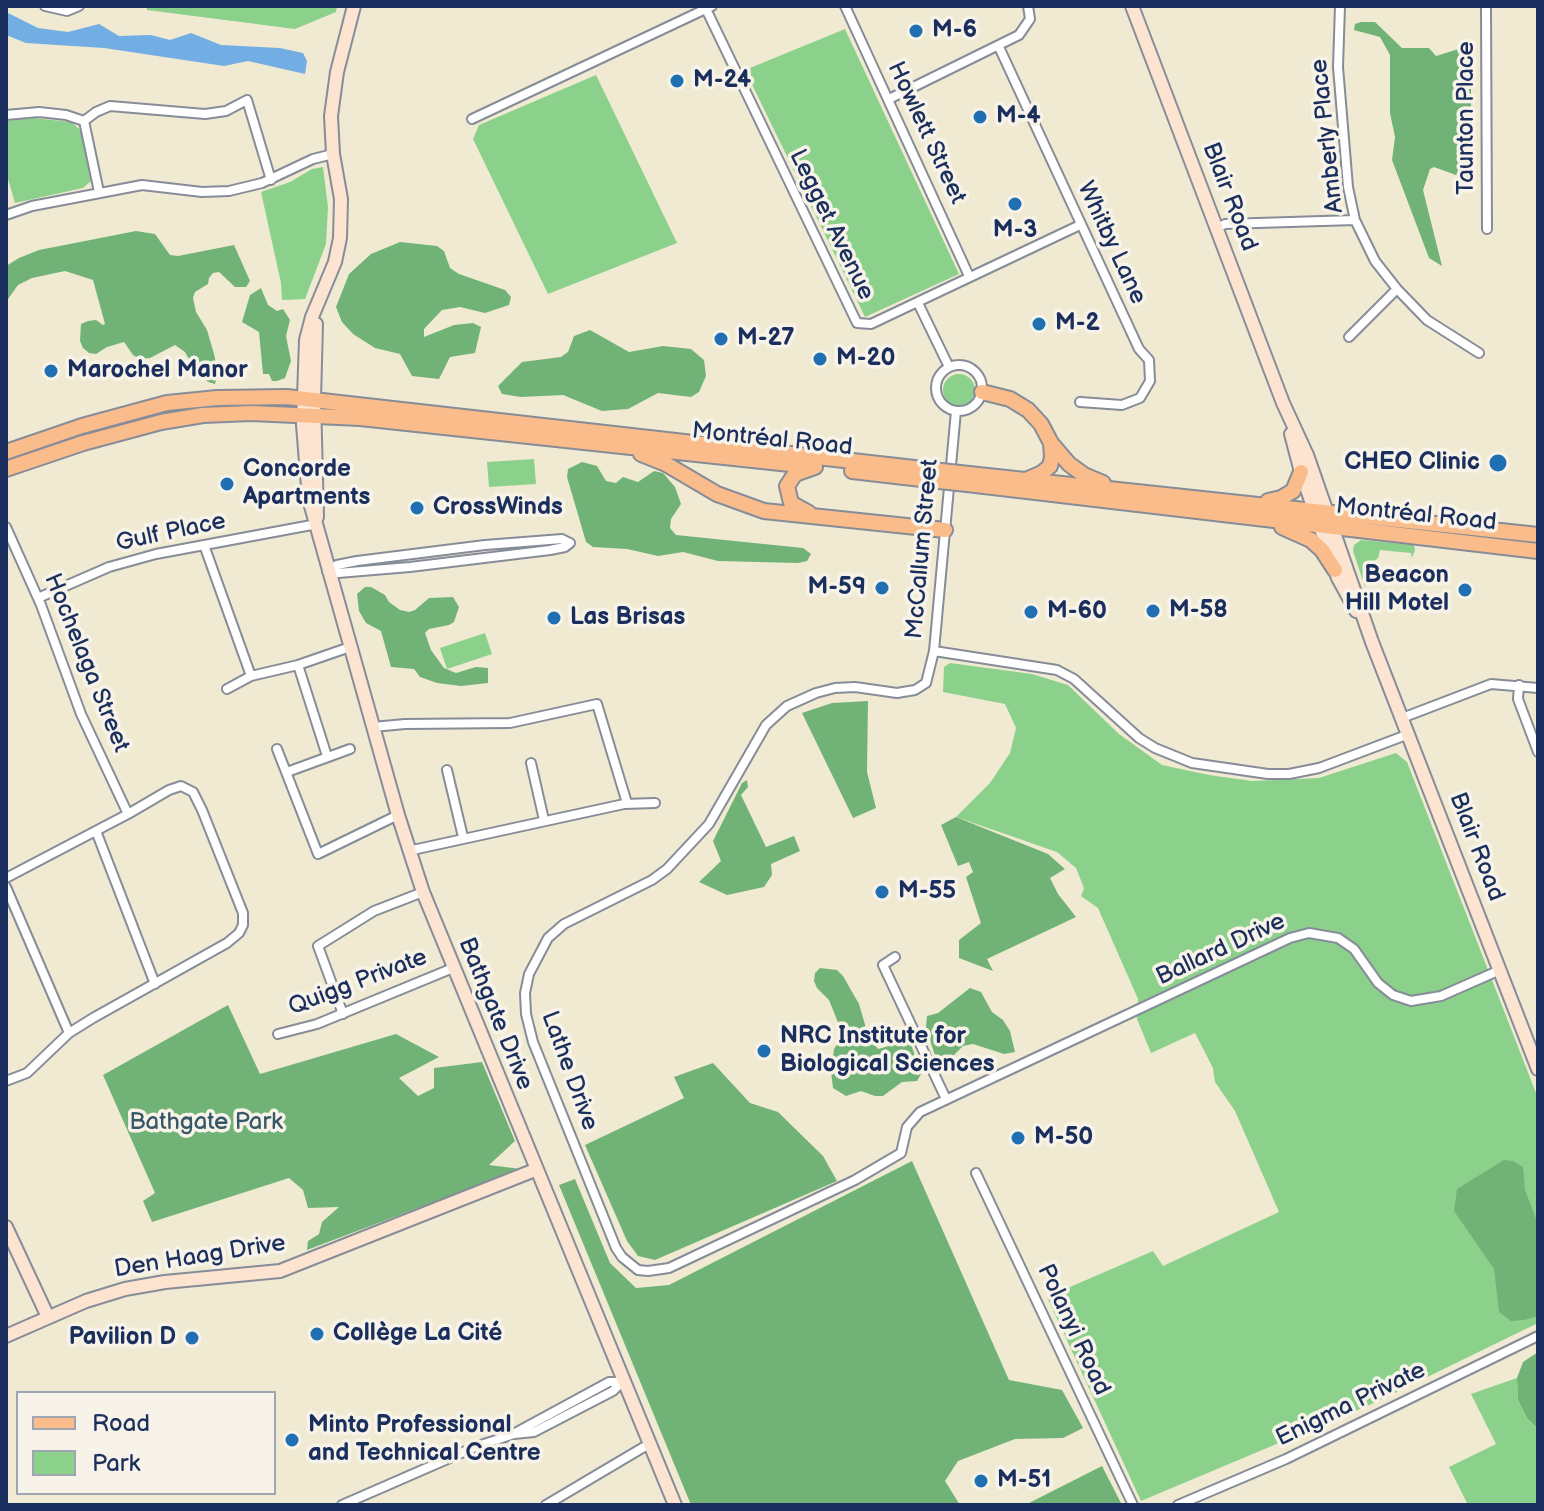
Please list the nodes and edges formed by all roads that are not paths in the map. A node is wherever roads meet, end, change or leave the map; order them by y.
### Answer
1 (45, 6) edge
2 (79, 6) edge
3 (354, 6) edge
4 (845, 6) edge
5 (1028, 6) edge
6 (1340, 6) edge
7 (1486, 6) edge
8 (709, 7) edge
9 (1136, 7) edge
10 (999, 47) junction
11 (889, 99) junction
12 (6, 115) edge
13 (472, 119) dead end
14 (84, 121) junction
15 (333, 154) junction
16 (271, 180) junction
17 (99, 192) junction
18 (6, 215) edge
19 (1355, 220) junction
20 (1080, 225) junction
21 (1217, 228) junction
22 (1487, 229) dead end
23 (969, 276) junction
24 (1397, 289) junction
25 (918, 303) junction
26 (1349, 337) dead end
27 (1479, 353) dead end
28 (949, 367) junction
29 (982, 392) junction
30 (1080, 402) dead end
31 (1283, 403) junction
32 (158, 405) junction
33 (309, 406) junction
34 (956, 411) junction
35 (161, 422) junction
36 (1051, 443) junction
37 (618, 446) junction
38 (6, 452) edge
39 (815, 467) junction
40 (6, 469) edge
41 (1301, 472) junction
42 (931, 475) junction
43 (968, 479) junction
44 (1026, 480) junction
45 (1126, 491) junction
46 (1256, 504) junction
47 (1321, 511) junction
48 (815, 515) junction
49 (1247, 517) junction
50 (317, 524) junction
51 (1326, 526) junction
52 (6, 527) edge
53 (945, 530) junction
54 (1538, 535) edge
55 (204, 545) junction
56 (1538, 551) edge
57 (1335, 570) junction
58 (327, 571) junction
59 (38, 598) junction
60 (1372, 642) junction
61 (350, 647) junction
62 (934, 651) junction
63 (298, 665) junction
64 (251, 676) junction
65 (1519, 685) junction
66 (920, 687) joint
67 (1538, 688) edge
68 (227, 689) dead end
69 (1402, 718) junction
70 (373, 727) junction
71 (1409, 734) junction
72 (277, 749) dead end
73 (350, 749) dead end
74 (1538, 752) edge
75 (327, 756) junction
76 (531, 763) dead end
77 (447, 770) dead end
78 (287, 772) junction
79 (627, 803) junction
80 (655, 803) dead end
81 (128, 814) junction
82 (398, 815) junction
83 (544, 820) junction
84 (96, 831) junction
85 (463, 837) junction
86 (408, 851) junction
87 (6, 878) edge
88 (6, 887) edge
89 (423, 892) junction
90 (895, 957) dead end
91 (453, 968) junction
92 (1500, 970) junction
93 (155, 984) junction
94 (343, 1014) junction
95 (69, 1033) junction
96 (278, 1034) dead end
97 (1538, 1069) edge
98 (6, 1081) edge
99 (946, 1099) junction
100 (535, 1170) junction
101 (976, 1173) dead end
102 (6, 1227) edge
103 (48, 1317) junction
104 (6, 1336) edge
105 (1538, 1336) edge
106 (622, 1382) junction
107 (649, 1444) junction
108 (556, 1502) edge
109 (342, 1505) edge
110 (546, 1505) edge
111 (675, 1505) edge
112 (1133, 1505) edge
113 (1178, 1505) edge

1 - 2 street
3 - 15 street, Bathgate Drive
4 - 11 street, Howlett Street
5 - 10 street
6 - 19 street, Amberly Place
7 - 22 street, Taunton Place
8 - 13 street
8 - 25 street, Legget Avenue
9 - 21 street, Blair Road
10 - 11 street
10 - 20 street, Whitby Lane
11 - 23 street, Howlett Street
12 - 14 street
14 - 16 street
14 - 17 street
15 - 16 street
15 - 33 street, Bathgate Drive
16 - 17 street
17 - 18 street
19 - 21 street
19 - 24 street, Amberly Place
20 - 23 street, Legget Avenue
20 - 30 street, Whitby Lane
21 - 31 street, Blair Road
23 - 25 street, Legget Avenue
24 - 26 street
24 - 27 street, Amberly Place
25 - 28 street
28 - 29 street
28 - 34 street
29 - 34 street
29 - 36 main road
31 - 41 street, Blair Road
31 - 47 street, Blair Road
32 - 33 main road, Montréal Road
32 - 35 main road
32 - 38 main road, Montréal Road
33 - 35 main road, Montréal Road
33 - 37 main road, Montréal Road
33 - 42 main road, Montréal Road
33 - 50 street, Bathgate Drive
34 - 53 street, McCallum Street
35 - 40 main road, Montréal Road
36 - 44 main road
36 - 45 main road
37 - 39 main road, Montréal Road
37 - 48 main road
39 - 42 main road, Montréal Road
39 - 48 main road
41 - 46 main road
41 - 47 street, Blair Road
42 - 43 main road, Montréal Road, bridge
43 - 44 main road, Montréal Road
43 - 49 main road, Montréal Road
44 - 45 main road, Montréal Road
45 - 46 main road, Montréal Road
46 - 47 main road, Montréal Road
47 - 51 street, Blair Road
47 - 54 main road, Montréal Road
48 - 53 main road
49 - 51 main road, Montréal Road
49 - 57 main road
50 - 55 street, Gulf Place
50 - 58 street, Bathgate Drive
51 - 56 main road, Montréal Road
51 - 57 street, Blair Road
51 - 60 street, Blair Road
52 - 59 street, Hochelaga Street
53 - 62 street, McCallum Street
55 - 59 street, Gulf Place
55 - 64 street
57 - 60 street, Blair Road
58 - 58 street
58 - 61 street, Bathgate Drive
59 - 81 street, Hochelaga Street
60 - 69 street, Blair Road
61 - 63 street
61 - 70 street, Bathgate Drive
62 - 66 street, McCallum Street
62 - 71 street
63 - 64 street
63 - 75 street
64 - 68 street
65 - 67 street
65 - 69 street
65 - 74 street
66 - 99 street, Lathe Drive
69 - 71 street, Blair Road
70 - 79 street
70 - 82 street, Bathgate Drive
71 - 92 street, Blair Road
72 - 78 street
73 - 75 street
75 - 78 street
76 - 83 street
77 - 85 street
78 - 82 street
79 - 80 street
79 - 83 street
81 - 84 street
81 - 93 street
82 - 86 street, Bathgate Drive
83 - 85 street
84 - 87 street
84 - 93 street
85 - 86 street
86 - 89 street, Bathgate Drive
88 - 95 street
89 - 91 street, Bathgate Drive
89 - 94 street
90 - 99 street
91 - 94 street, Quigg Private
91 - 100 street, Bathgate Drive
92 - 97 street, Blair Road
92 - 99 street, Ballard Drive
93 - 95 street
94 - 96 street, Quigg Private
95 - 98 street
100 - 103 street, Den Haag Drive
100 - 106 street, Bathgate Drive
101 - 112 street, Polanyi Road
102 - 103 street
103 - 104 street, Den Haag Drive
105 - 113 street, Enigma Private
106 - 107 street, Bathgate Drive
106 - 109 street
107 - 108 street
107 - 111 street, Bathgate Drive
108 - 110 street

